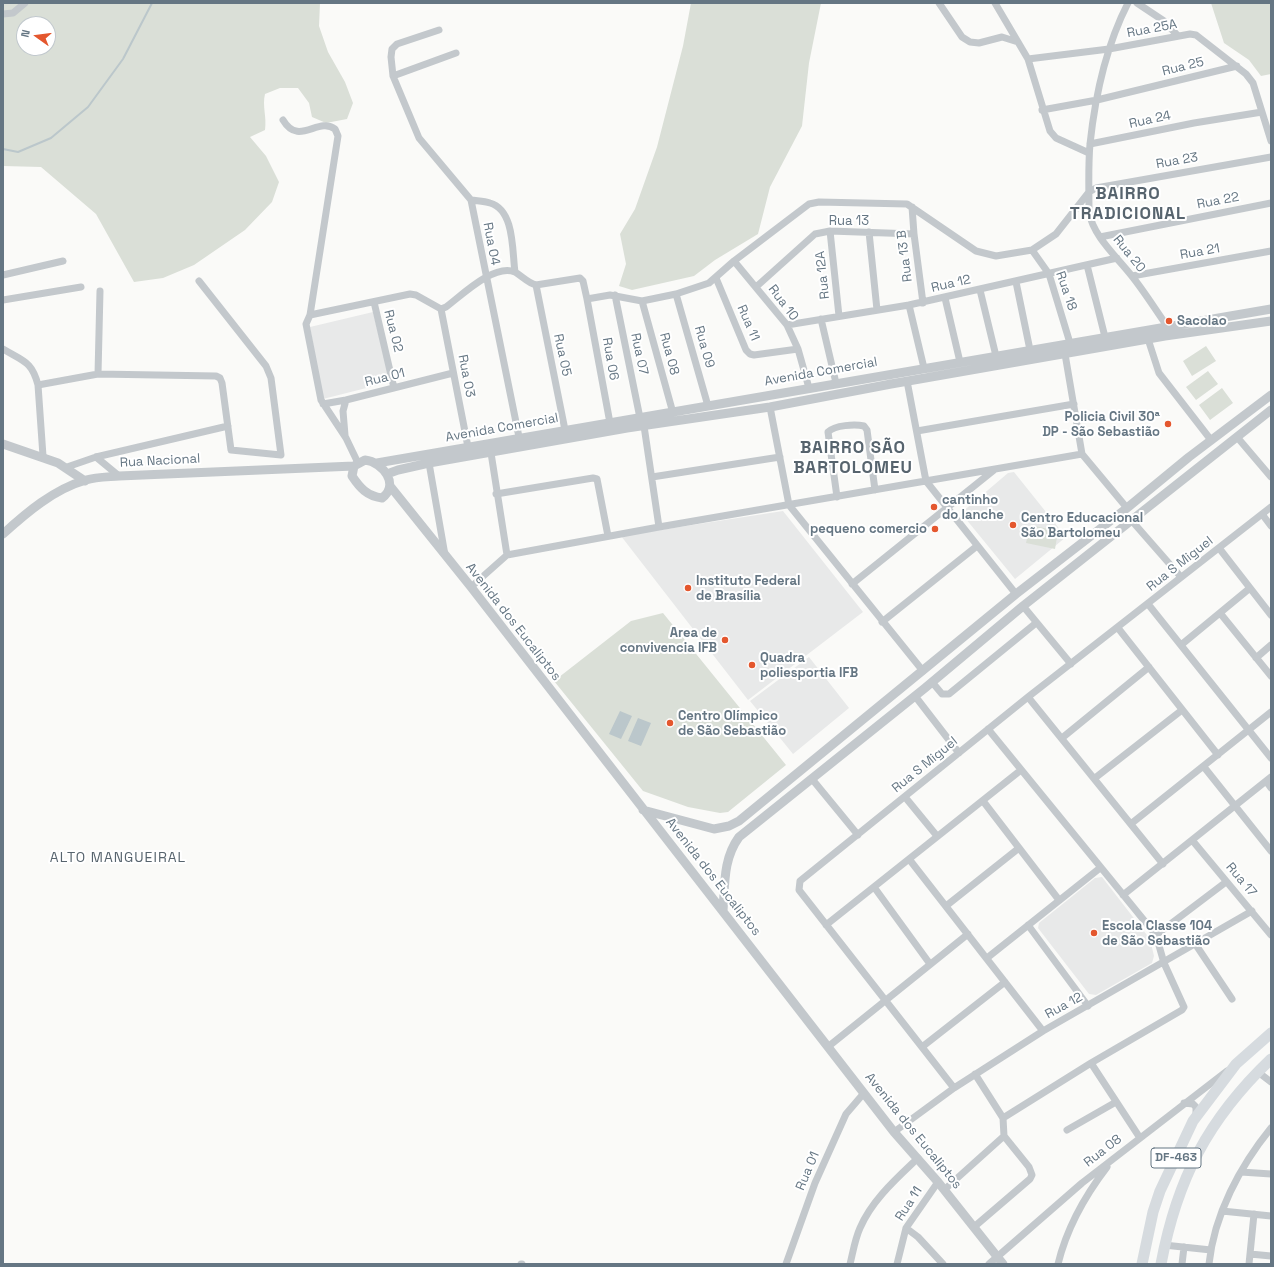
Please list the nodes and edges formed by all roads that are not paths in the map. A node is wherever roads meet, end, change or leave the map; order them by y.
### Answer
1 (25, 3) edge
2 (939, 3) edge
3 (995, 3) edge
4 (1120, 3) edge
5 (1128, 3) edge
6 (1137, 3) edge
7 (3, 14) edge
8 (1122, 15) junction
9 (439, 30) dead end
10 (1178, 36) junction
11 (1018, 42) junction
12 (1109, 49) junction
13 (456, 54) dead end
14 (1028, 59) junction
15 (1237, 66) junction
16 (393, 76) junction
17 (1097, 100) junction
18 (1042, 110) junction
19 (1262, 112) junction
20 (283, 120) dead end
21 (1267, 120) edge
22 (1271, 141) edge
23 (1090, 144) junction
24 (1090, 153) junction
25 (1271, 157) edge
26 (1089, 192) junction
27 (471, 200) junction
28 (1271, 203) edge
29 (912, 207) junction
30 (830, 231) junction
31 (869, 232) junction
32 (914, 234) junction
33 (1100, 237) junction
34 (1032, 250) junction
35 (1271, 251) edge
36 (1118, 258) junction
37 (62, 261) dead end
38 (734, 261) junction
39 (1087, 266) junction
40 (515, 272) junction
41 (1049, 274) junction
42 (3, 275) edge
43 (485, 276) junction
44 (1132, 276) junction
45 (716, 278) junction
46 (199, 281) dead end
47 (1016, 282) junction
48 (536, 285) junction
49 (756, 286) junction
50 (81, 287) dead end
51 (980, 290) junction
52 (100, 291) dead end
53 (676, 294) junction
54 (615, 296) junction
55 (945, 298) junction
56 (587, 299) junction
57 (3, 300) edge
58 (374, 302) junction
59 (642, 302) junction
60 (923, 303) junction
61 (909, 306) junction
62 (441, 309) junction
63 (1271, 309) edge
64 (877, 310) junction
65 (310, 315) junction
66 (839, 316) junction
67 (821, 319) junction
68 (1271, 321) edge
69 (787, 325) junction
70 (1167, 326) junction
71 (1123, 334) junction
72 (1105, 337) junction
73 (1093, 339) junction
74 (1148, 339) junction
75 (1070, 343) junction
76 (1125, 344) junction
77 (3, 349) edge
78 (798, 349) junction
79 (1095, 349) junction
80 (1030, 350) junction
81 (1065, 354) junction
82 (996, 356) junction
83 (960, 362) junction
84 (924, 368) junction
85 (942, 370) junction
86 (453, 373) junction
87 (889, 373) junction
88 (98, 374) junction
89 (906, 381) junction
90 (836, 383) junction
91 (891, 384) junction
92 (38, 386) junction
93 (394, 388) junction
94 (809, 388) junction
95 (1271, 395) edge
96 (346, 400) junction
97 (323, 404) junction
98 (1074, 404) junction
99 (708, 406) junction
100 (770, 407) junction
101 (1271, 410) edge
102 (673, 412) junction
103 (661, 419) junction
104 (642, 422) junction
105 (610, 424) junction
106 (626, 425) junction
107 (228, 426) junction
108 (1226, 429) junction
109 (566, 430) junction
110 (917, 431) junction
111 (346, 438) junction
112 (519, 438) junction
113 (1235, 439) junction
114 (1211, 440) junction
115 (3, 444) edge
116 (468, 447) junction
117 (491, 453) junction
118 (1082, 454) junction
119 (43, 456) junction
120 (96, 457) junction
121 (780, 457) junction
122 (1189, 457) junction
123 (377, 463) junction
124 (429, 463) junction
125 (356, 464) junction
126 (336, 466) junction
127 (67, 467) junction
128 (996, 469) junction
129 (1198, 469) junction
130 (387, 474) junction
131 (119, 476) junction
132 (352, 476) junction
133 (652, 477) junction
134 (1271, 477) edge
135 (85, 480) junction
136 (926, 480) junction
137 (390, 486) junction
138 (875, 490) junction
139 (496, 494) junction
140 (837, 497) junction
141 (382, 498) junction
142 (404, 504) junction
143 (789, 505) junction
144 (1271, 507) edge
145 (947, 508) junction
146 (1127, 508) junction
147 (1262, 514) junction
148 (1132, 521) junction
149 (1271, 526) edge
150 (659, 527) junction
151 (3, 534) edge
152 (608, 536) junction
153 (977, 546) junction
154 (1219, 548) junction
155 (507, 555) junction
156 (446, 557) junction
157 (1181, 577) junction
158 (852, 584) junction
159 (471, 587) junction
160 (1250, 588) junction
161 (1016, 594) junction
162 (1148, 604) junction
163 (1023, 606) junction
164 (1220, 613) junction
165 (1271, 615) edge
166 (882, 622) junction
167 (1036, 623) junction
168 (1118, 628) junction
169 (1181, 645) junction
170 (1271, 645) edge
171 (1256, 658) junction
172 (1071, 664) junction
173 (1148, 667) junction
174 (923, 671) junction
175 (1271, 676) edge
176 (915, 677) junction
177 (928, 685) junction
178 (915, 696) junction
179 (1028, 697) junction
180 (1182, 710) junction
181 (1271, 712) edge
182 (988, 729) junction
183 (1248, 730) junction
184 (1062, 738) junction
185 (959, 753) junction
186 (1218, 755) junction
187 (1271, 758) edge
188 (1204, 767) junction
189 (1021, 770) junction
190 (812, 778) junction
191 (1095, 778) junction
192 (1268, 779) edge
193 (1271, 788) edge
194 (905, 797) junction
195 (983, 801) junction
196 (1234, 805) junction
197 (759, 806) junction
198 (643, 810) junction
199 (767, 815) junction
200 (1132, 823) junction
201 (858, 836) junction
202 (937, 836) junction
203 (1192, 840) junction
204 (1018, 848) junction
205 (1271, 851) edge
206 (909, 859) junction
207 (1163, 864) junction
208 (1100, 868) junction
209 (1226, 882) junction
210 (874, 887) junction
211 (1123, 895) junction
212 (1059, 900) junction
213 (946, 906) junction
214 (723, 911) junction
215 (1252, 911) junction
216 (826, 925) junction
217 (1028, 925) junction
218 (968, 934) junction
219 (1156, 935) junction
220 (1271, 935) edge
221 (1196, 945) junction
222 (987, 958) junction
223 (1164, 963) junction
224 (930, 964) junction
225 (1005, 982) junction
226 (1232, 1000) dead end
227 (885, 1001) junction
228 (1088, 1006) junction
229 (1043, 1031) junction
230 (1271, 1033) edge
231 (829, 1046) junction
232 (922, 1048) junction
233 (1271, 1059) edge
234 (1091, 1063) junction
235 (1236, 1064) junction
236 (1258, 1072) junction
237 (975, 1074) junction
238 (1271, 1082) edge
239 (954, 1088) junction
240 (864, 1093) junction
241 (1116, 1102) junction
242 (1184, 1103) junction
243 (1003, 1118) junction
244 (1193, 1121) junction
245 (1271, 1128) edge
246 (1067, 1130) dead end
247 (894, 1132) junction
248 (1268, 1135) edge
249 (1004, 1136) junction
250 (1140, 1138) junction
251 (918, 1158) junction
252 (1114, 1159) junction
253 (1241, 1172) junction
254 (1271, 1174) edge
255 (938, 1182) junction
256 (1082, 1183) junction
257 (944, 1190) junction
258 (1089, 1190) junction
259 (1160, 1191) junction
260 (1178, 1200) junction
261 (1222, 1211) junction
262 (1254, 1214) junction
263 (1271, 1216) edge
264 (974, 1227) junction
265 (906, 1228) junction
266 (1164, 1245) junction
267 (1184, 1248) junction
268 (1210, 1250) junction
269 (1250, 1254) junction
270 (1271, 1256) edge
271 (1000, 1260) edge
272 (786, 1264) edge
273 (850, 1264) edge
274 (897, 1264) edge
275 (943, 1264) edge
276 (989, 1264) edge
277 (1058, 1264) edge
278 (1142, 1264) edge
279 (1161, 1264) edge
280 (1182, 1264) edge
281 (1209, 1264) edge
282 (1249, 1264) edge

1 - 7 street
2 - 11 street
3 - 11 street
4 - 8 street
5 - 8 street
6 - 10 street
8 - 12 street
9 - 16 street, Rua 04
10 - 12 street, Rua 25A
10 - 15 street, Rua 25A
11 - 14 street
12 - 14 street, Rua 25A
12 - 17 street
13 - 16 street
14 - 18 street
15 - 17 street, Rua 25
15 - 19 street
16 - 27 street, Rua 04
17 - 18 street, Rua 25
17 - 23 street
18 - 24 street
19 - 21 street
19 - 23 street, Rua 24
20 - 65 street
21 - 22 street
23 - 24 street
24 - 26 street
25 - 26 street, Rua 23
26 - 33 street, Rua 20
26 - 34 street
27 - 40 street
27 - 43 street, Rua 04
28 - 33 street, Rua 22
29 - 32 street, Rua 13 B
29 - 34 street
29 - 38 street
30 - 31 street, Rua 13
30 - 49 street, Rua 13
30 - 66 street, Rua 12A
31 - 32 street, Rua 13
31 - 64 street
32 - 60 street, Rua 13 B
33 - 36 street, Rua 20
34 - 41 street, Rua 18
35 - 44 street, Rua 21
36 - 39 street, Rua 12
36 - 44 street, Rua 20
37 - 42 street
38 - 45 street
38 - 49 street, Rua 10
39 - 41 street, Rua 12
39 - 72 street
40 - 43 street
40 - 48 street
41 - 47 street, Rua 12
41 - 75 street, Rua 18
43 - 62 street
43 - 112 street, Rua 04
44 - 70 street, Rua 20
45 - 53 street
45 - 78 street, Rua 11
46 - 107 street
47 - 51 street, Rua 12
47 - 80 street
48 - 56 street, Rua 06
48 - 109 street, Rua 05
49 - 69 street, Rua 10
50 - 57 street
51 - 55 street, Rua 12
51 - 82 street
52 - 88 street
53 - 59 street
53 - 99 street, Rua 09
54 - 56 street
54 - 59 street
54 - 104 street, Rua 07
55 - 60 street, Rua 12
55 - 83 street
56 - 105 street, Rua 06
58 - 62 street
58 - 65 street
58 - 93 street, Rua 02
59 - 102 street, Rua 08
60 - 61 street, Rua 12
61 - 64 street, Rua 12
61 - 84 street
62 - 86 street, Rua 03
63 - 70 street, Avenida Comercial
64 - 66 street, Rua 12
65 - 97 street
66 - 67 street, Rua 12
67 - 69 street, Rua 12
67 - 90 street
68 - 74 street, Avenida Comercial
69 - 78 street, Rua 10
70 - 71 street, Avenida Comercial
71 - 72 street, Avenida Comercial
71 - 76 street
72 - 73 street, Avenida Comercial
73 - 75 street, Avenida Comercial
73 - 79 street
74 - 76 street, Avenida Comercial
74 - 114 street
75 - 80 street, Avenida Comercial
76 - 79 street, Avenida Comercial
77 - 92 street
78 - 94 street, Rua 10
79 - 81 street, Avenida Comercial
80 - 82 street, Avenida Comercial
81 - 85 street, Avenida Comercial
81 - 98 street
82 - 83 street, Avenida Comercial
83 - 85 street, Avenida Comercial
84 - 85 street, Avenida Comercial
84 - 87 street, Avenida Comercial
85 - 89 street, Avenida Comercial
86 - 93 street, Rua 01
86 - 116 street, Rua 03
87 - 90 street, Avenida Comercial
87 - 91 street
88 - 92 street
88 - 107 street
89 - 91 street, Avenida Comercial
89 - 110 street
90 - 94 street, Avenida Comercial
91 - 100 street, Avenida Comercial
92 - 119 street
93 - 96 street, Rua 01
94 - 99 street, Avenida Comercial
95 - 108 street
96 - 97 street, Rua 01
96 - 111 street
97 - 111 street
98 - 110 street
98 - 118 street
99 - 102 street, Avenida Comercial
100 - 103 street, Avenida Comercial
100 - 121 street
101 - 113 street
102 - 103 street, Avenida Comercial
103 - 104 street, Avenida Comercial
104 - 106 street, Avenida Comercial
104 - 133 street, Rua 07
105 - 106 street, Avenida Comercial
105 - 109 street, Avenida Comercial
106 - 117 street, Avenida Comercial
107 - 120 street
108 - 113 street
108 - 114 street
109 - 112 street, Avenida Comercial
110 - 136 street
111 - 125 street
112 - 116 street, Avenida Comercial
113 - 129 street
113 - 134 street
114 - 122 street
115 - 119 street
116 - 123 street, Avenida Comercial
117 - 124 street, Avenida Comercial
117 - 139 street
118 - 128 street
118 - 146 street
119 - 127 street
120 - 127 street
120 - 131 street
121 - 133 street
121 - 143 street
122 - 129 street
122 - 146 street
123 - 125 street
123 - 130 street
124 - 130 street, Avenida Comercial
124 - 156 street
125 - 126 street, Rua Nacional
125 - 132 street
126 - 131 street, Rua Nacional
126 - 132 street
127 - 135 street
128 - 136 street
128 - 145 street
129 - 148 street
130 - 137 street
131 - 135 street, Rua Nacional
132 - 141 street
133 - 150 street, Rua 07
135 - 151 street, Rua Nacional
136 - 138 street
136 - 145 street
137 - 141 street
137 - 142 street, Avenida dos Eucaliptos
138 - 140 street
138 - 140 street
139 - 152 street
139 - 155 street
140 - 143 street
141 - 142 street
142 - 156 street, Avenida dos Eucaliptos
143 - 150 street
143 - 158 street
144 - 147 street, Rua S Miguel
145 - 153 street
145 - 158 street
146 - 161 street
147 - 149 street
147 - 154 street, Rua S Miguel
148 - 157 street
148 - 163 street
150 - 152 street
152 - 155 street
153 - 161 street
153 - 166 street
154 - 157 street, Rua S Miguel
154 - 160 street
155 - 159 street
156 - 159 street, Avenida dos Eucaliptos
157 - 162 street, Rua S Miguel
158 - 166 street
159 - 198 street, Avenida dos Eucaliptos
160 - 164 street
160 - 165 street
161 - 174 street
162 - 168 street, Rua S Miguel
162 - 169 street
163 - 167 street
163 - 177 street
164 - 169 street
164 - 171 street
166 - 174 street
167 - 172 street
167 - 177 street
168 - 172 street, Rua S Miguel
168 - 173 street
169 - 183 street
170 - 171 street
171 - 175 street
172 - 179 street, Rua S Miguel
173 - 180 street
173 - 184 street
174 - 176 street
176 - 177 street
176 - 197 street
177 - 178 street
178 - 185 street
178 - 190 street
179 - 182 street, Rua S Miguel
179 - 184 street
180 - 186 street
180 - 191 street
181 - 183 street
182 - 185 street, Rua S Miguel
182 - 189 street
183 - 186 street
183 - 187 street
184 - 191 street
185 - 194 street, Rua S Miguel
186 - 188 street
188 - 196 street
188 - 200 street
189 - 195 street
189 - 208 street
190 - 199 street
190 - 201 street
191 - 200 street
192 - 193 street
192 - 196 street
194 - 201 street, Rua S Miguel
194 - 202 street
195 - 202 street
195 - 204 street
196 - 203 street
196 - 205 street
197 - 198 street
197 - 199 street
198 - 214 street, Avenida dos Eucaliptos
199 - 214 street
200 - 207 street
201 - 216 street, Rua S Miguel
202 - 206 street
203 - 207 street
203 - 209 street, Rua 17
204 - 212 street
204 - 213 street
206 - 210 street
206 - 213 street
207 - 211 street
208 - 211 street
208 - 212 street
209 - 215 street, Rua 17
209 - 219 street
210 - 216 street
210 - 224 street
211 - 219 street
212 - 217 street
213 - 218 street
214 - 231 street, Avenida dos Eucaliptos
215 - 220 street, Rua 17
215 - 221 street, Rua 12
216 - 227 street, Rua S Miguel
217 - 222 street
217 - 228 street
218 - 222 street
218 - 224 street
219 - 223 street
221 - 223 street, Rua 12
221 - 226 street
222 - 225 street
223 - 228 street, Rua 12
223 - 234 street
224 - 227 street
225 - 229 street
225 - 232 street
227 - 231 street
227 - 232 street, Rua S Miguel
228 - 229 street, Rua 12
229 - 237 street, Rua 12
230 - 235 main road, DF-463
231 - 240 street, Avenida dos Eucaliptos
232 - 239 street, Rua S Miguel
233 - 236 main road, DF-463
234 - 241 street
234 - 243 street
235 - 242 street, Rua 08
235 - 244 main road, DF-463
236 - 238 street
236 - 260 main road, DF-463
237 - 239 street, Rua 12
237 - 243 street
239 - 247 street, Rua 12
240 - 247 street, Avenida dos Eucaliptos
240 - 272 street, Rua 01
241 - 246 street
241 - 250 street
242 - 244 street
242 - 250 street, Rua 08
243 - 249 street
244 - 259 main road, DF-463
245 - 248 street
247 - 251 street, Avenida dos Eucaliptos
248 - 253 street
249 - 257 street
249 - 264 street
250 - 252 street, Rua 08
251 - 255 street, Avenida dos Eucaliptos
251 - 273 street
252 - 256 street, Rua 08
252 - 258 street
253 - 254 street
253 - 261 street
255 - 257 street, Avenida dos Eucaliptos
255 - 265 street, Rua 11
256 - 258 street
256 - 271 street, Rua 08
257 - 264 street, Avenida dos Eucaliptos
258 - 277 street
259 - 260 main road
259 - 278 main road, DF-463
260 - 266 main road, DF-463
261 - 262 street
261 - 268 street
262 - 263 street
262 - 269 street
264 - 271 street, Avenida dos Eucaliptos
265 - 274 street, Rua 11
265 - 275 street
266 - 267 street
266 - 279 main road, DF-463
267 - 268 street
267 - 280 street
268 - 281 street
269 - 270 street
269 - 282 street
271 - 276 street, Rua 08

